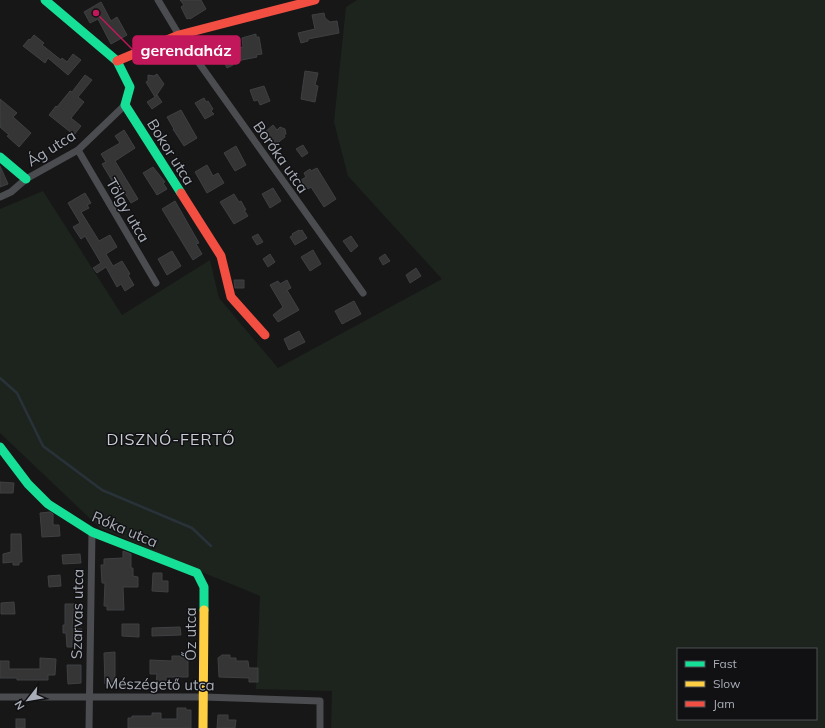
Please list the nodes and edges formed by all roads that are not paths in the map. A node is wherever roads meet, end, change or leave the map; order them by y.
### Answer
1 (44, 0) edge
2 (158, 0) edge
3 (315, 0) edge
4 (304, 1) edge
5 (179, 35) junction
6 (117, 60) junction
7 (125, 105) junction
8 (78, 150) junction
9 (0, 157) edge
10 (26, 179) junction
11 (0, 197) edge
12 (156, 283) dead end
13 (363, 293) dead end
14 (265, 335) dead end
15 (0, 447) edge
16 (92, 532) junction
17 (197, 573) joint
18 (89, 696) junction
19 (0, 697) edge
20 (204, 697) junction
21 (89, 728) edge
22 (203, 728) edge
23 (320, 728) edge

1 - 6 street
2 - 5 street, Boróka utca
3 - 4 street
4 - 5 street
5 - 6 street
5 - 13 street, Boróka utca
6 - 7 street
7 - 8 street, Ág utca
7 - 14 street, Bokor utca
8 - 10 street, Ág utca
8 - 12 street, Tölgy utca
9 - 10 street
10 - 11 street, Ág utca
15 - 16 street, Róka utca
16 - 17 street, Róka utca
16 - 18 street, Szarvas utca
17 - 20 street, Őz utca
18 - 19 street, Mészégető utca
18 - 20 street, Mészégető utca
18 - 21 street, Szarvas utca
20 - 22 street, Őz utca
20 - 23 street, Mészégető utca

